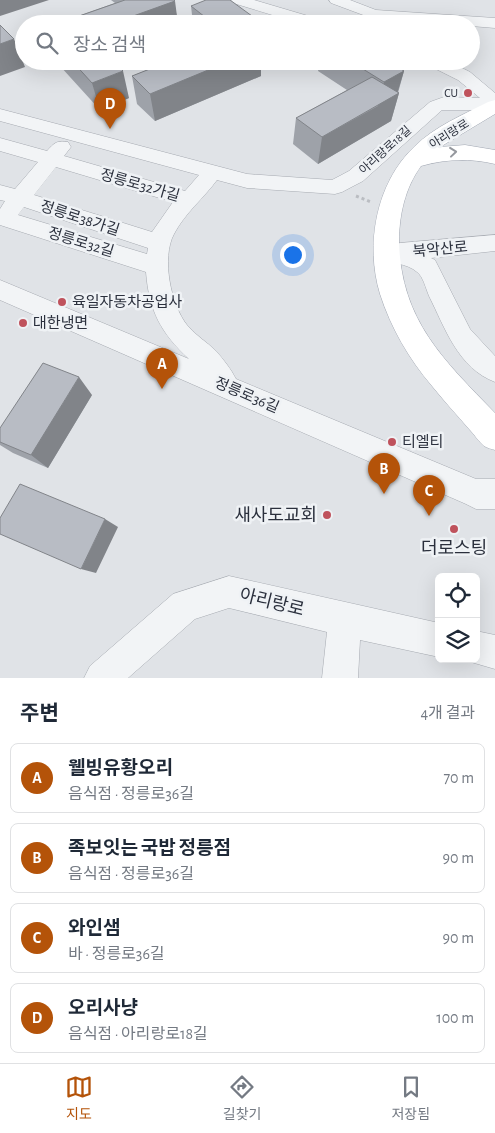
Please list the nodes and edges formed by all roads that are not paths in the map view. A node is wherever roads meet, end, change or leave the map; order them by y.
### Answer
1 (238, 0) edge
2 (342, 1) edge
3 (431, 3) dead end
4 (289, 15) edge
5 (389, 15) edge
6 (454, 15) edge
7 (480, 22) edge
8 (495, 23) edge
9 (452, 70) edge
10 (495, 104) edge
11 (0, 115) edge
12 (72, 134) junction
13 (0, 144) edge
14 (495, 157) edge
15 (52, 159) junction
16 (412, 162) junction
17 (212, 172) junction
18 (10, 195) edge
19 (188, 200) junction
20 (1, 219) edge
21 (495, 243) edge
22 (385, 254) junction
23 (159, 255) junction
24 (0, 290) edge
25 (495, 370) edge
26 (227, 387) junction
27 (495, 435) edge
28 (495, 494) edge
29 (345, 620) junction
30 (435, 639) edge
31 (480, 649) edge
32 (495, 652) edge
33 (102, 678) edge
34 (340, 678) edge

1 - 4 street
2 - 5 street
3 - 6 street
7 - 8 street
9 - 10 street
10 - 16 main road, 아리랑로
10 - 17 street, 아리랑로18길
11 - 12 street
12 - 15 street
12 - 17 street
13 - 15 street, 정릉로32가길
16 -> 14 main road
15 - 18 street
15 - 19 street, 정릉로32가길
16 - 22 main road, 아리랑로
17 - 19 street
18 - 20 street, 정릉로32길
18 - 23 street, 정릉로38가길
19 - 23 street, 정릉로32가길
20 - 23 street, 정릉로32길
21 - 22 street, 북악산로
22 - 25 street
22 - 27 main road, 아리랑로
23 - 26 street
24 - 26 street, 정릉로36길
26 - 28 street, 정릉로36길
29 - 30 street, 아리랑로
29 - 33 street, 아리랑로
29 - 34 street
31 - 32 street

